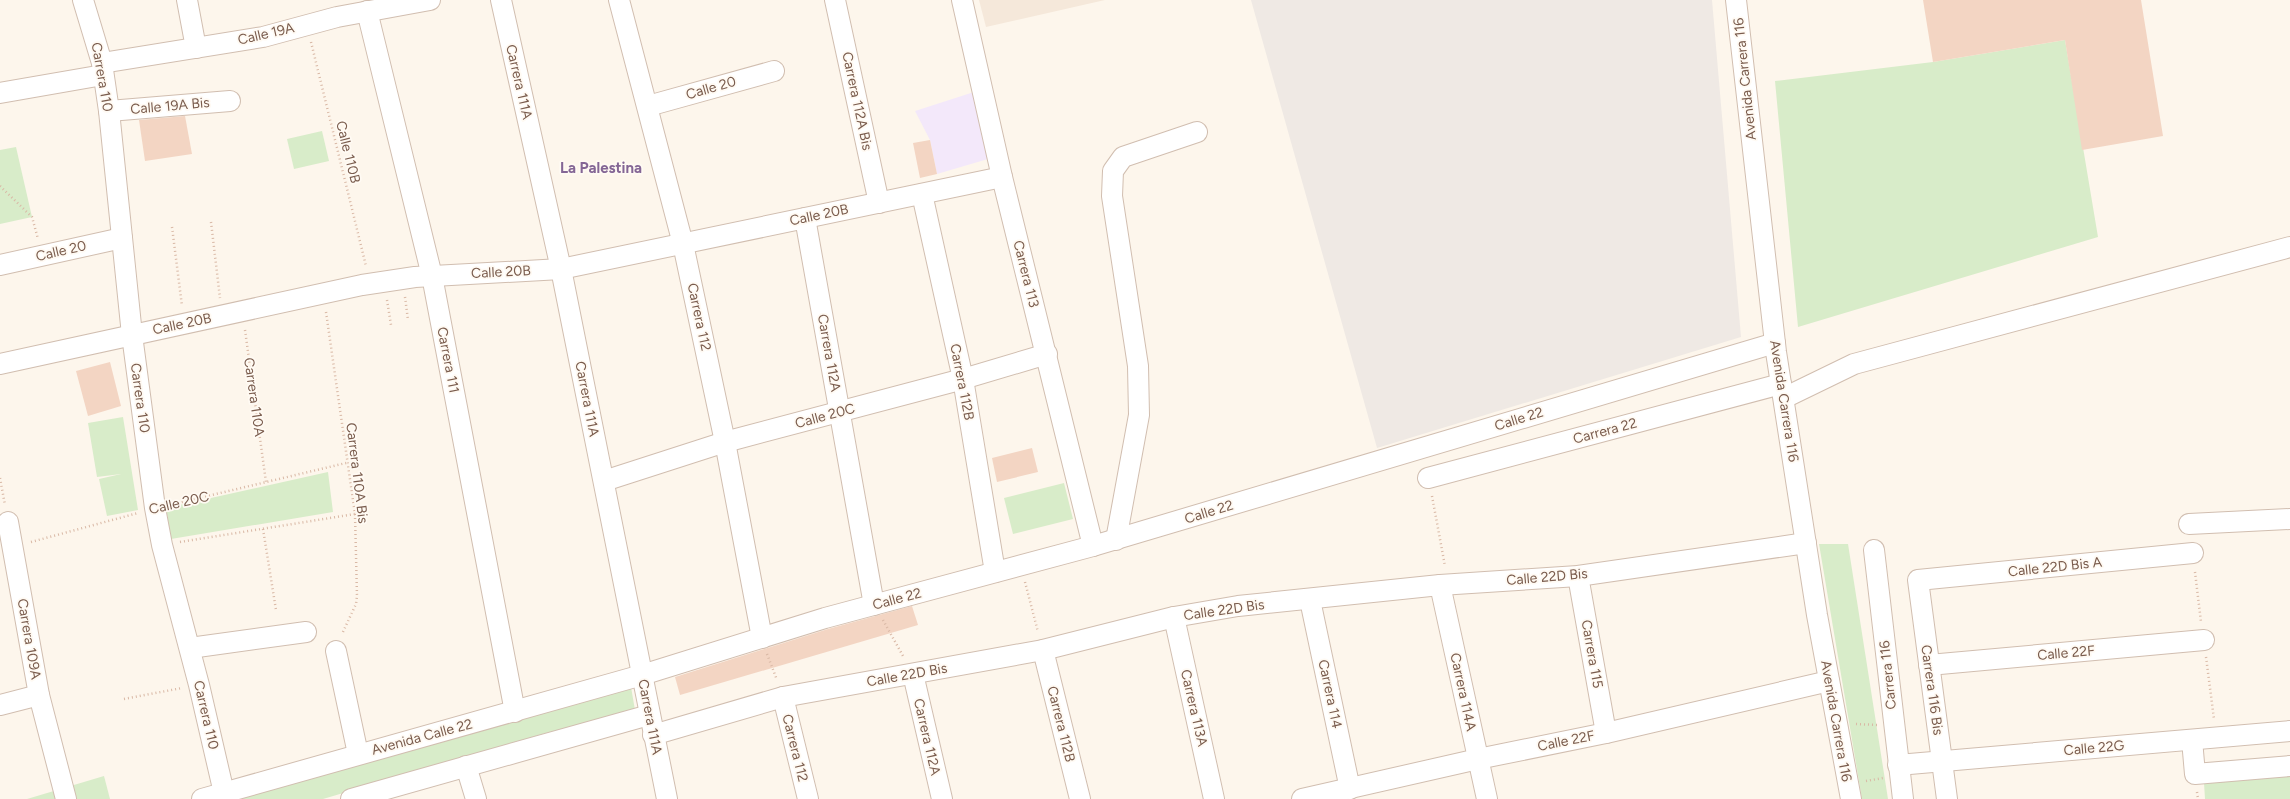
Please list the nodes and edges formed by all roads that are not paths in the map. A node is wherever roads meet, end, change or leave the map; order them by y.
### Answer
1 (83, 0) edge
2 (187, 0) edge
3 (430, 0) edge
4 (501, 0) edge
5 (619, 0) edge
6 (835, 0) edge
7 (962, 0) edge
8 (1736, 0) edge
9 (335, 8) edge
10 (367, 11) junction
11 (196, 48) junction
12 (102, 69) junction
13 (774, 71) dead end
14 (0, 93) edge
15 (230, 102) dead end
16 (648, 106) junction
17 (109, 111) junction
18 (1197, 132) dead end
19 (1002, 177) junction
20 (922, 194) junction
21 (878, 203) junction
22 (805, 218) junction
23 (122, 238) junction
24 (683, 244) junction
25 (2290, 247) edge
26 (0, 266) edge
27 (561, 269) junction
28 (432, 276) junction
29 (132, 335) junction
30 (1775, 343) junction
31 (1047, 354) junction
32 (0, 364) edge
33 (963, 379) junction
34 (1782, 391) junction
35 (840, 412) junction
36 (725, 442) junction
37 (1428, 478) road end
38 (604, 481) junction
39 (2290, 519) edge
40 (8, 522) road end
41 (2188, 524) dead end
42 (1116, 540) junction
43 (1806, 543) junction
44 (1093, 546) junction
45 (1874, 550) dead end
46 (2193, 554) dead end
47 (995, 572) junction
48 (1578, 576) junction
49 (1918, 580) joint
50 (1444, 585) junction
51 (1310, 600) junction
52 (874, 605) junction
53 (1174, 617) junction
54 (306, 632) dead end
55 (762, 638) junction
56 (2204, 640) dead end
57 (190, 648) junction
58 (1043, 650) junction
59 (336, 651) road end
60 (1929, 665) junction
61 (913, 674) junction
62 (642, 675) junction
63 (1829, 681) junction
64 (39, 695) junction
65 (783, 697) junction
66 (0, 705) edge
67 (515, 712) junction
68 (649, 715) junction
69 (2290, 731) edge
70 (1606, 733) junction
71 (653, 735) junction
72 (2192, 740) junction
73 (358, 754) junction
74 (1478, 759) junction
75 (1942, 761) junction
76 (466, 766) junction
77 (2290, 766) edge
78 (1898, 770) junction
79 (1350, 789) junction
80 (224, 792) junction
81 (1849, 792) edge
82 (66, 799) edge
83 (202, 799) edge
84 (351, 799) edge
85 (476, 799) edge
86 (667, 799) edge
87 (808, 799) edge
88 (942, 799) edge
89 (1080, 799) edge
90 (1214, 799) edge
91 (1302, 799) edge
92 (1487, 799) edge
93 (1902, 799) edge
94 (1947, 799) edge

1 - 12 street, Carrera 110
2 - 11 street
3 - 10 street, Calle 19A
4 - 27 street, Carrera 111A
5 - 16 street, Carrera 112
6 - 21 street, Carrera 112A Bis
7 - 19 street, Carrera 113
8 - 30 street, Avenida Carrera 116
9 - 10 street, Calle 19A
9 - 11 street, Calle 19A
10 - 28 street, Carrera 111
11 - 12 street, Calle 19A
12 - 14 street, Calle 19A
12 - 17 street, Carrera 110
13 - 16 street, Calle 20
15 - 17 street, Calle 19A Bis
16 - 24 street, Carrera 112
17 - 23 street, Carrera 110
18 - 42 street
19 - 20 street, Calle 20B
19 - 31 street, Carrera 113
20 - 21 street, Calle 20B
20 - 33 street, Carrera 112B
21 - 22 street, Calle 20B
22 - 24 street, Calle 20B
22 - 35 street, Carrera 112A
23 - 26 street, Calle 20
23 - 29 street, Carrera 110
24 - 27 street, Calle 20B
24 - 36 street, Carrera 112
25 - 34 street, Carrera 22
27 - 28 street, Calle 20B
27 - 38 street, Carrera 111A
28 - 29 street, Calle 20B
28 - 67 street, Carrera 111
29 - 32 street, Calle 20B
29 - 57 street, Carrera 110
30 - 34 street, Avenida Carrera 116
30 - 42 street, Calle 22
31 - 33 street, Calle 20C
31 - 44 street, Carrera 113
33 - 35 street, Calle 20C
33 - 47 street, Carrera 112B
34 - 37 street, Carrera 22
34 - 43 street, Avenida Carrera 116
35 - 36 street, Calle 20C
35 - 52 street, Carrera 112A
36 - 38 street, Calle 20C
36 - 55 street, Carrera 112
38 - 62 street, Carrera 111A
39 - 41 street
40 - 64 street, Carrera 109A
42 - 44 street, Calle 22
43 - 48 street, Calle 22D Bis
43 - 63 street, Avenida Carrera 116
44 - 47 street, Calle 22
45 - 78 street, Carrera 116
46 - 49 street, Calle 22D Bis A
47 - 52 street, Calle 22
48 - 50 street, Calle 22D Bis
48 - 70 street, Carrera 115
49 - 60 street, Carrera 116 Bis
50 - 51 street, Calle 22D Bis
50 - 74 street, Carrera 114A
51 - 53 street, Calle 22D Bis
51 - 79 street, Carrera 114
52 - 55 street, Calle 22
53 - 58 street, Calle 22D Bis
53 - 90 street, Carrera 113A
54 - 57 street
55 - 62 street, Calle 22
56 - 60 street, Calle 22F
57 - 80 street, Carrera 110
58 - 61 street, Calle 22D Bis
58 - 89 street, Carrera 112B
59 - 73 street
60 - 75 street, Carrera 116 Bis
61 - 65 street, Calle 22D Bis
61 - 88 street, Carrera 112A
62 - 67 street, Avenida Calle 22
62 - 68 street, Carrera 111A
63 - 70 street, Calle 22F
63 - 81 street, Avenida Carrera 116
64 - 66 street
64 - 82 street, Carrera 109A
65 - 71 street, Calle 22D Bis
65 - 87 street, Carrera 112
67 - 73 street, Avenida Calle 22
68 - 71 street, Carrera 111A
68 - 76 street
69 - 72 street, Calle 22G
70 - 74 street, Calle 22F
71 - 86 street, Carrera 111A
72 - 75 street, Calle 22G
72 - 77 street
73 - 80 street, Avenida Calle 22
74 - 79 street, Calle 22F
74 - 92 street, Carrera 114A
75 - 78 street, Calle 22G
75 - 94 street, Carrera 116 Bis
76 - 84 street
76 - 85 street
78 - 93 street, Carrera 116
79 - 91 street, Calle 22F
80 - 83 street, Avenida Calle 22

